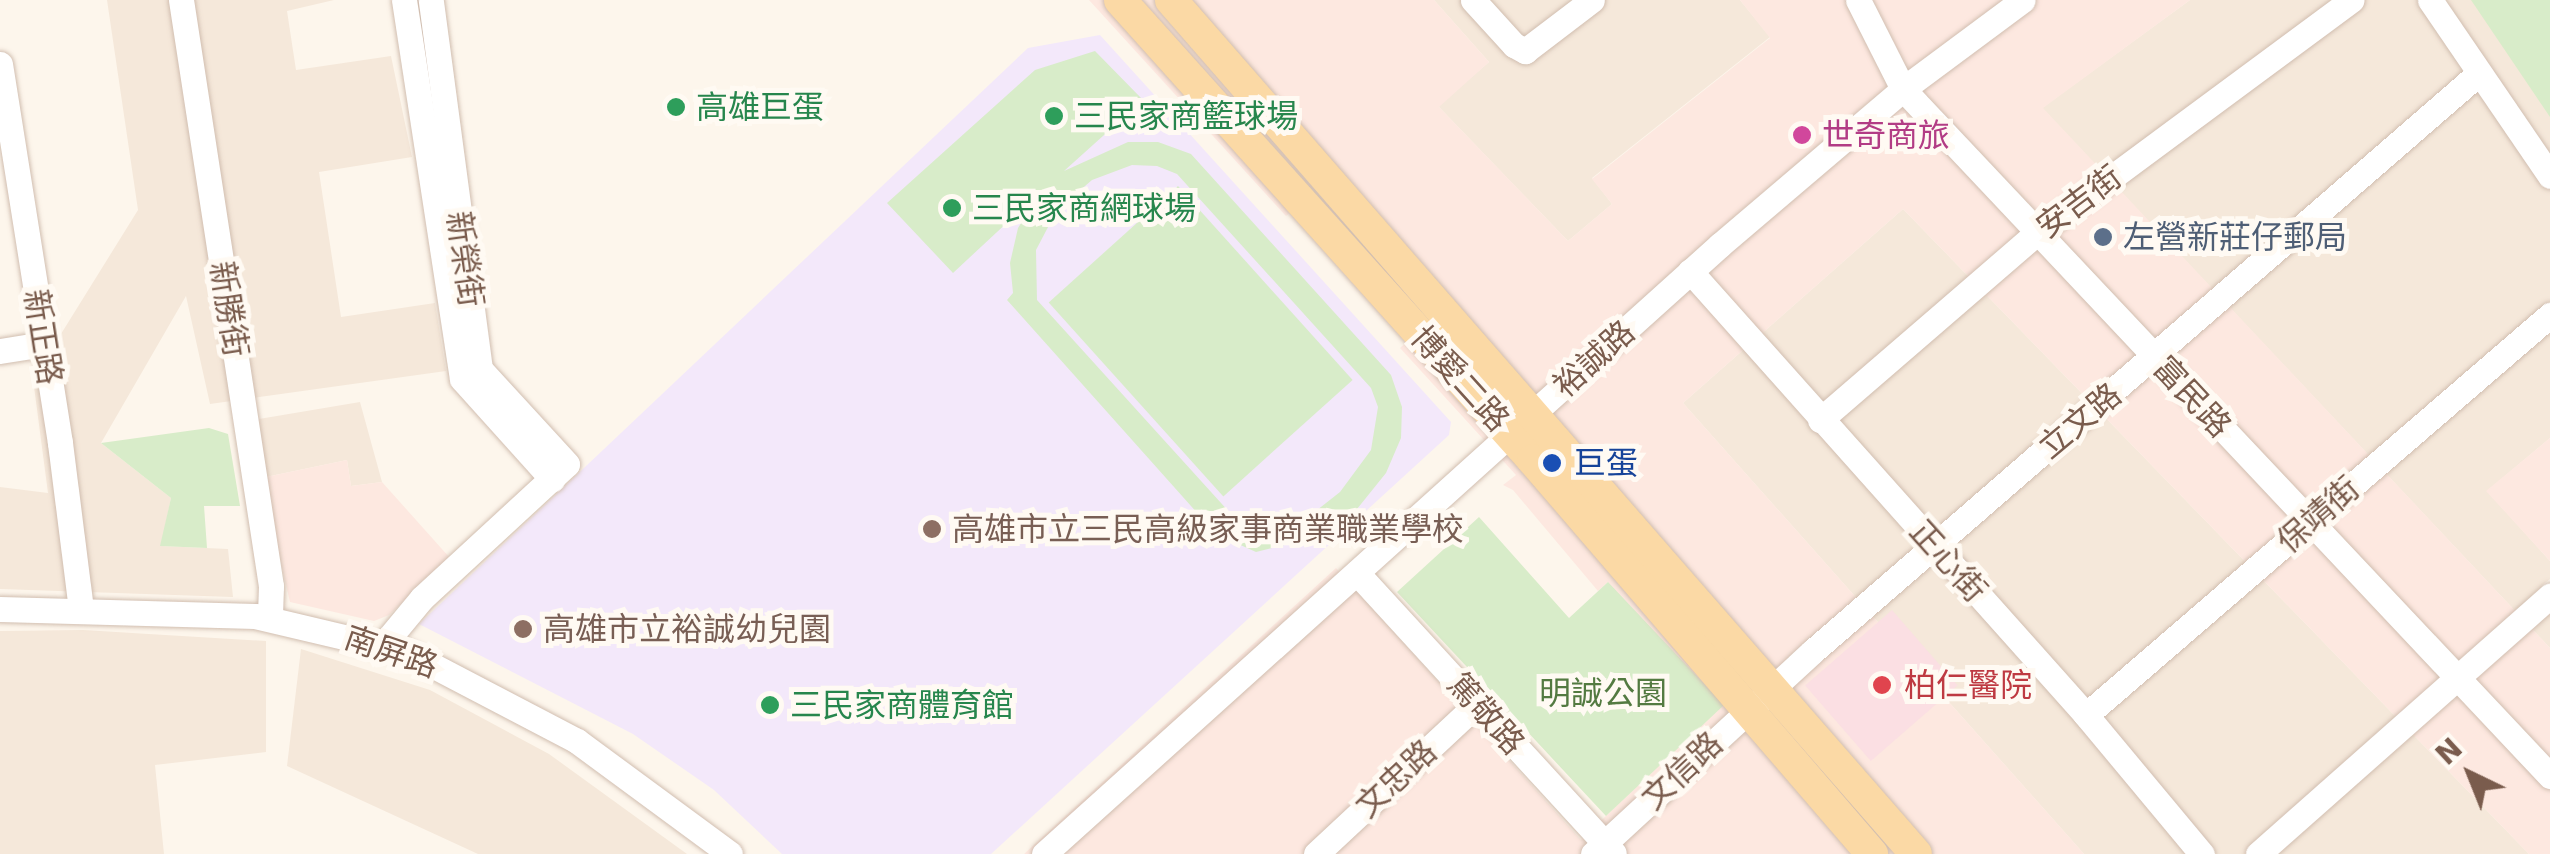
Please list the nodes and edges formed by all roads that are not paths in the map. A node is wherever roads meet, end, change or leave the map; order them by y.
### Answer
1 (182, 0) edge
2 (404, 0) edge
3 (431, 0) edge
4 (1120, 0) edge
5 (1171, 0) edge
6 (1473, 0) edge
7 (1592, 0) edge
8 (1858, 0) edge
9 (2023, 0) edge
10 (2352, 0) edge
11 (2430, 0) edge
12 (0, 64) edge
13 (2478, 74) junction
14 (1903, 89) junction
15 (9, 175) edge
16 (2550, 176) edge
17 (2038, 232) junction
18 (1690, 271) junction
19 (2550, 315) edge
20 (44, 344) junction
21 (0, 351) edge
22 (2154, 357) junction
23 (1820, 420) junction
24 (1522, 425) junction
25 (559, 471) junction
26 (2310, 522) junction
27 (1934, 544) junction
28 (1357, 573) junction
29 (2550, 596) edge
30 (0, 609) edge
31 (81, 610) junction
32 (270, 618) junction
33 (383, 644) junction
34 (2456, 677) junction
35 (1760, 699) junction
36 (1476, 704) junction
37 (2086, 715) junction
38 (2550, 776) edge
39 (1604, 850) edge
40 (730, 854) edge
41 (1044, 854) edge
42 (1316, 854) edge
43 (1872, 854) edge
44 (1916, 854) edge
45 (2202, 854) edge
46 (2258, 854) edge

1 - 32 street, 新勝街
2 - 25 street, 新榮街
3 - 25 street, 新榮街
4 - 24 main road, 博愛二路
5 - 24 main road, 博愛二路
6 - 7 street
8 - 14 street, 富民路
9 - 14 street, 裕誠路
10 - 17 street, 安吉街
11 - 13 street
12 - 15 street, 新正路
13 - 16 street
13 - 22 street, 立文路
14 - 17 street, 富民路
14 - 18 street, 裕誠路
15 - 20 street, 新正路
17 - 22 street, 富民路
17 - 23 street, 安吉街
18 - 23 street, 正心街
18 - 24 street, 裕誠路
19 - 26 street, 保靖街
20 - 21 street
20 - 31 street, 新正路
22 - 26 street, 富民路
22 - 27 street, 立文路
23 - 27 street, 正心街
24 - 28 street, 裕誠路
24 - 35 main road, 博愛二路
25 - 33 street
26 - 34 street, 富民路
26 - 37 street, 保靖街
27 - 35 street, 立文路
27 - 37 street, 正心街
28 - 36 street, 篤敬路
28 - 41 street, 裕誠路
29 - 34 street
30 - 31 street, 南屏路
31 - 32 street, 南屏路
32 - 33 street, 南屏路
33 - 40 street, 南屏路
34 - 38 street, 富民路
34 - 46 street
35 - 39 street, 文信路
35 - 43 main road, 博愛二路
35 - 44 main road, 博愛二路
36 - 39 street, 篤敬路
36 - 42 street, 文忠路
37 - 45 street, 正心街

